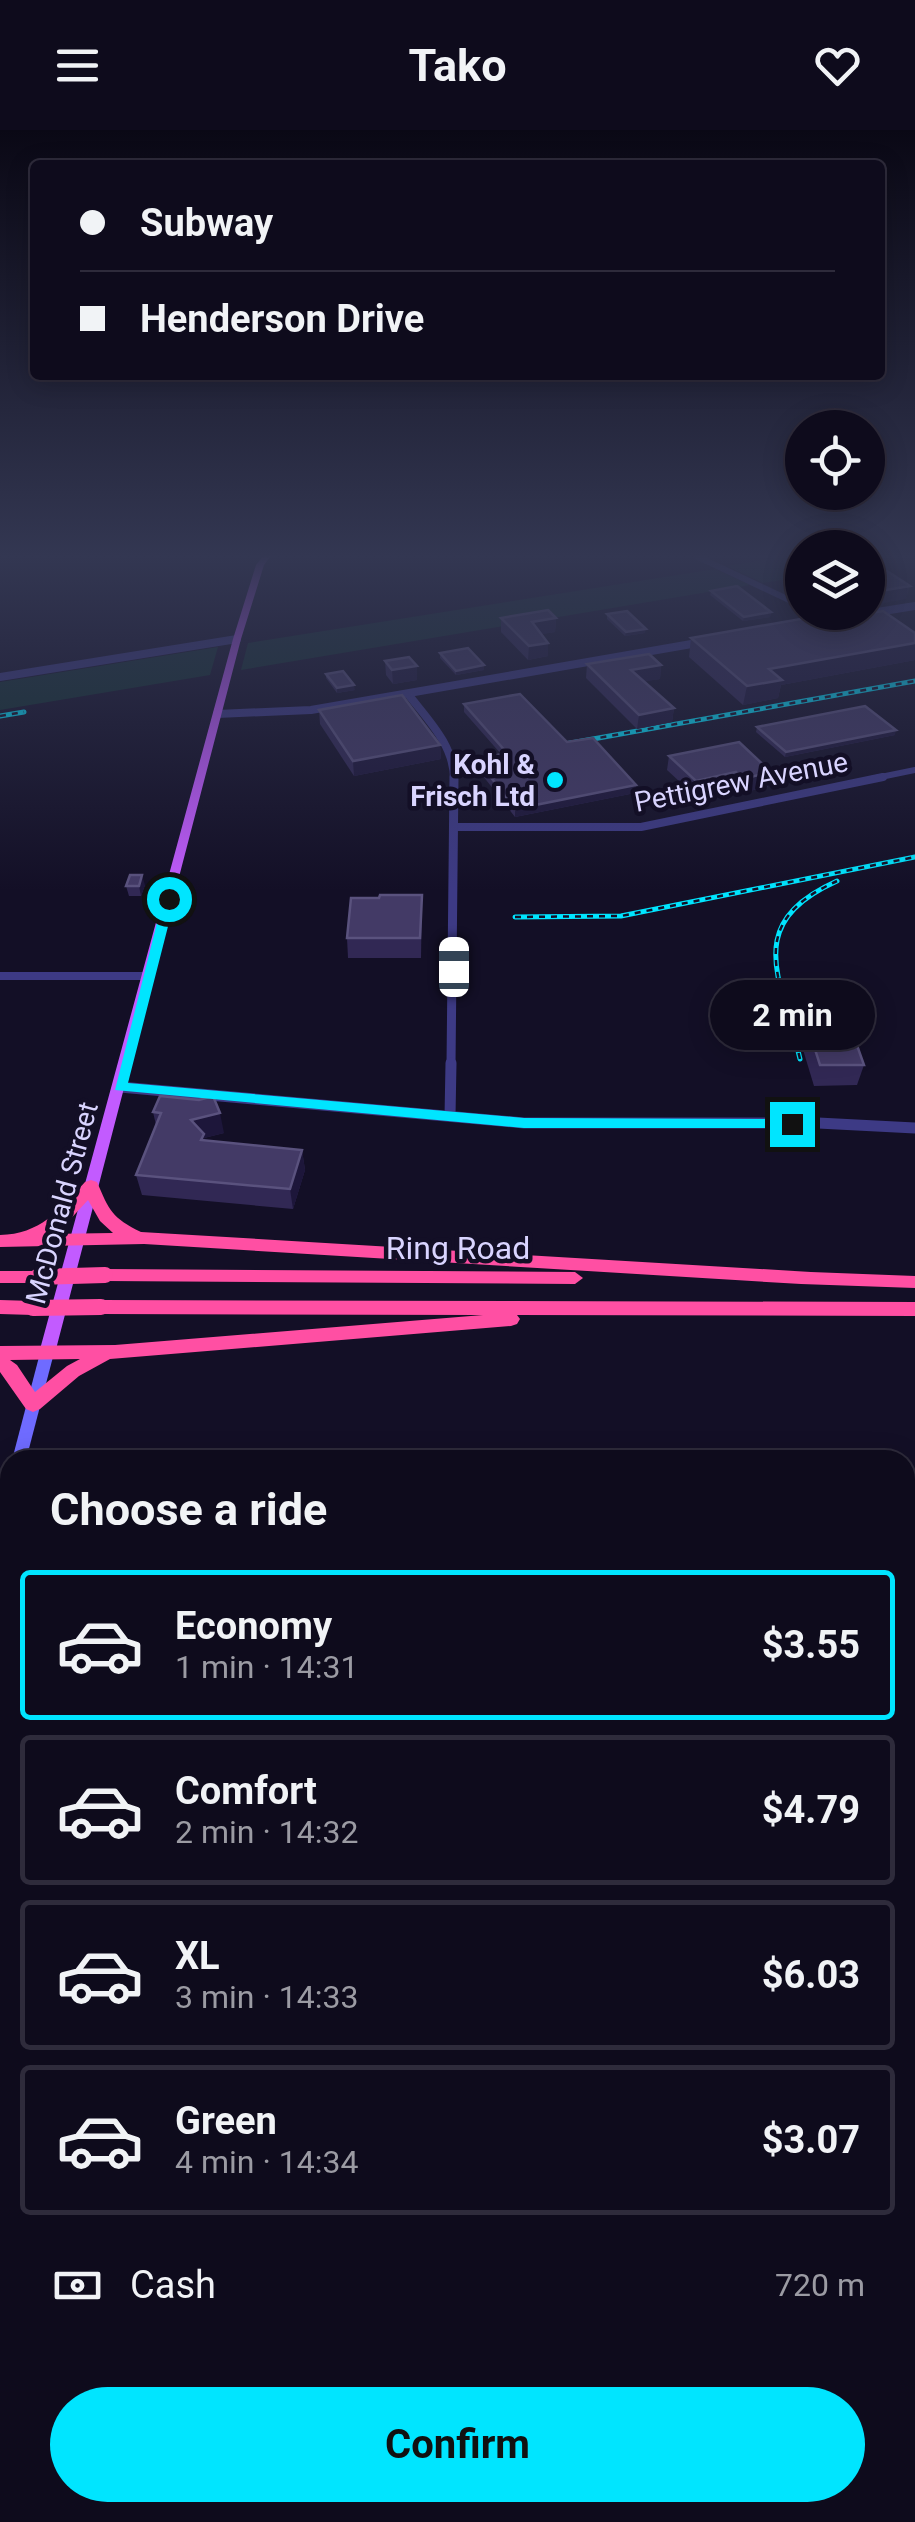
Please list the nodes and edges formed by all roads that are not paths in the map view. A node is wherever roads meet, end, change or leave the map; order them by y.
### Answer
1 (63, 668) edge
2 (229, 668) edge
3 (558, 668) edge
4 (0, 678) edge
5 (408, 694) junction
6 (217, 714) junction
7 (915, 770) edge
8 (455, 827) junction
9 (0, 976) edge
10 (149, 976) junction
11 (120, 1087) junction
12 (450, 1116) junction
13 (915, 1128) edge
14 (91, 1186) junction
15 (79, 1237) junction
16 (144, 1238) junction
17 (8, 1241) edge
18 (0, 1277) edge
19 (810, 1278) junction
20 (915, 1282) edge
21 (0, 1307) edge
22 (682, 1308) junction
23 (915, 1308) edge
24 (47, 1352) junction
25 (116, 1352) junction
26 (0, 1353) edge
27 (0, 1363) edge
28 (33, 1404) junction
29 (22, 1450) edge

1 - 4 street
2 - 6 main road, McDonald Street
3 - 5 street
5 - 6 street
5 - 8 street
6 - 10 main road, McDonald Street
7 - 8 street, Pettigrew Avenue
8 - 12 street
9 - 10 street
10 - 11 main road, McDonald Street
11 - 12 street
11 - 14 main road, McDonald Street
12 - 13 street
14 - 15 main road, McDonald Street
14 - 16 highway
14 - 17 highway
15 - 16 highway
15 - 17 highway
15 - 24 main road, McDonald Street
16 - 19 highway
18 - 19 highway, Ring Road, bridge
19 - 20 highway, Ring Road
21 - 22 highway, Ring Road, bridge
22 - 23 highway, Ring Road
22 - 25 highway
24 - 25 highway
24 - 26 highway
24 - 28 main road, McDonald Street
25 - 28 highway
27 - 28 highway
28 - 29 main road, McDonald Street

